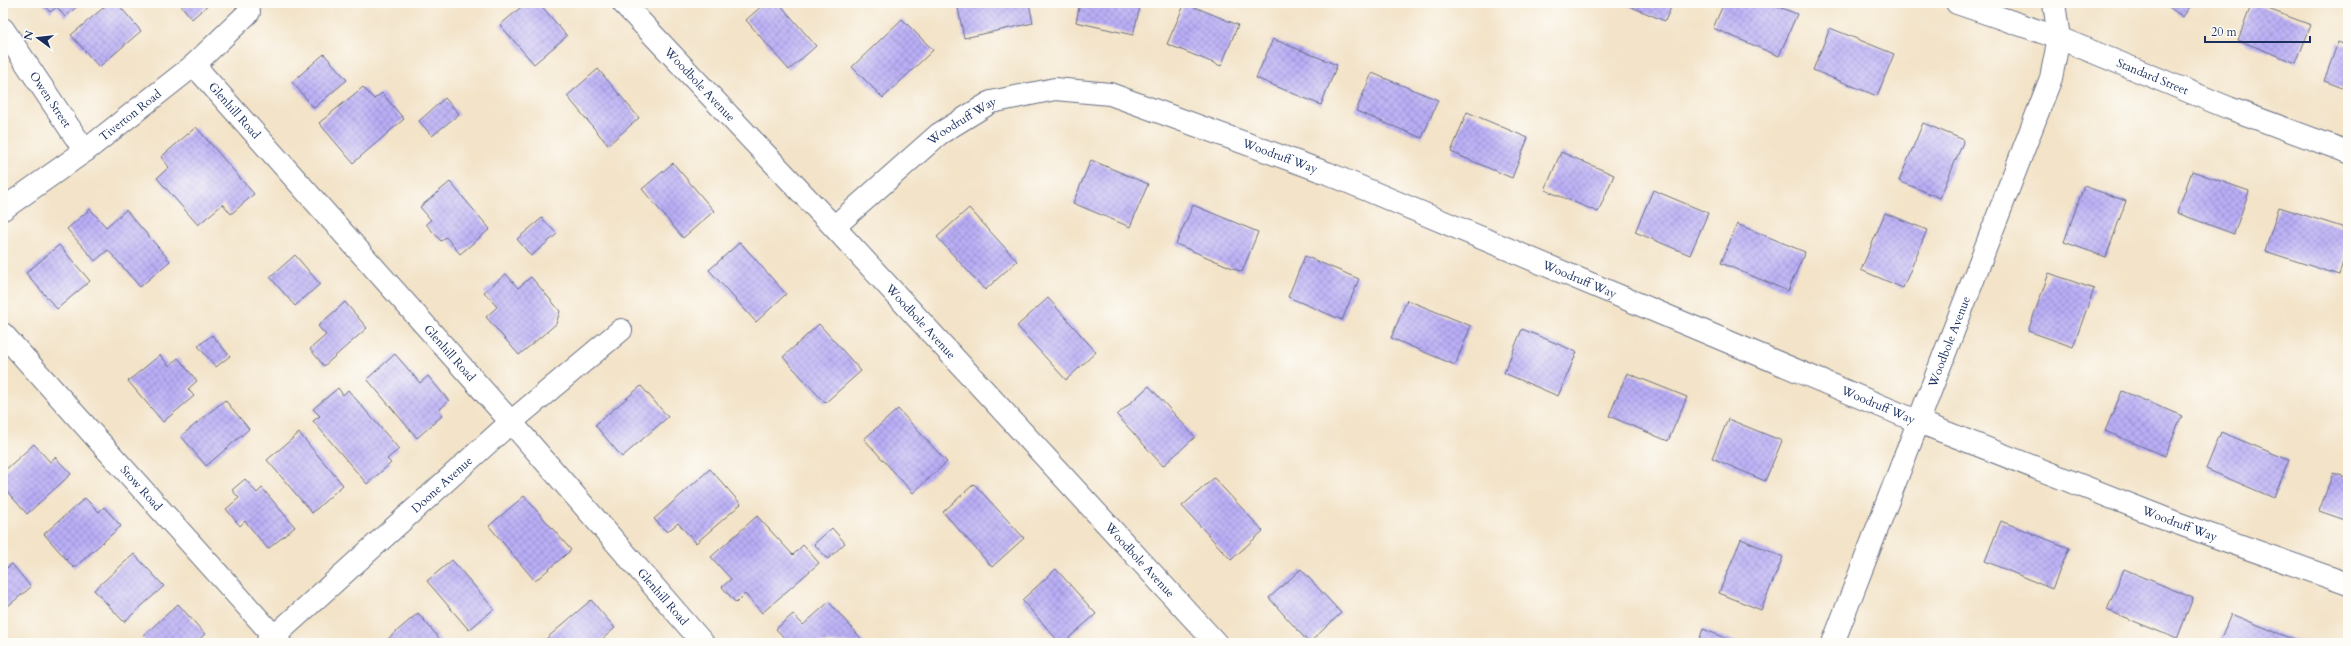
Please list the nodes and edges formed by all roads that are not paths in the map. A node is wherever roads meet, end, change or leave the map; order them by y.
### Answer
1 (623, 3) edge
2 (1957, 3) edge
3 (2054, 3) edge
4 (249, 12) dead end
5 (3, 29) edge
6 (2059, 38) junction
7 (194, 65) junction
8 (85, 150) junction
9 (2348, 152) edge
10 (3, 209) edge
11 (834, 227) junction
12 (621, 330) dead end
13 (3, 334) edge
14 (511, 422) junction
15 (1919, 422) junction
16 (2348, 584) edge
17 (274, 641) edge
18 (704, 643) edge
19 (1216, 643) edge
20 (1833, 643) edge

1 - 11 street, Woodbole Avenue
2 - 6 street, Standard Street
3 - 6 street, Woodbole Avenue
4 - 7 street, Tiverton Road
5 - 8 street, Owen Street
6 - 9 street, Standard Street
6 - 15 street, Woodbole Avenue
7 - 8 street, Tiverton Road
7 - 14 street, Glenhill Road
8 - 10 street, Tiverton Road
11 - 15 street, Woodruff Way
11 - 19 street, Woodbole Avenue
12 - 14 street, Doone Avenue
13 - 17 street, Stow Road
14 - 17 street, Doone Avenue
14 - 18 street, Glenhill Road
15 - 16 street, Woodruff Way
15 - 20 street, Woodbole Avenue

